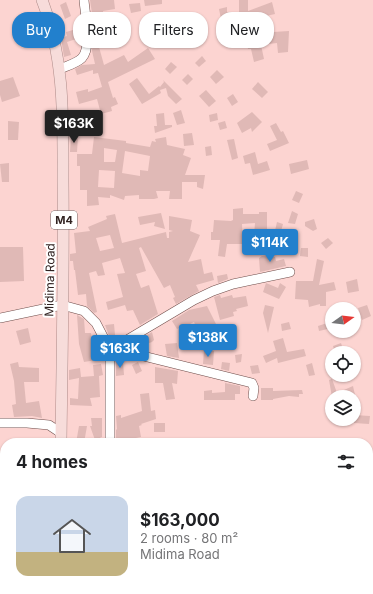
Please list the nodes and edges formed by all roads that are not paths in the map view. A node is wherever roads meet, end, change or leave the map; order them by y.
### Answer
1 (42, 0) edge
2 (84, 0) edge
3 (60, 69) junction
4 (290, 272) dead end
5 (62, 305) junction
6 (0, 318) edge
7 (113, 350) junction
8 (253, 396) dead end
9 (0, 423) edge
10 (61, 438) edge
11 (110, 438) edge

1 - 3 main road, Midima Road / M4
2 - 3 street
3 - 5 main road, Midima Road / M4
4 - 7 street
5 - 6 street
5 - 7 street
5 - 10 main road, Midima Road / M4
7 - 8 street
7 - 11 street
9 - 10 street

